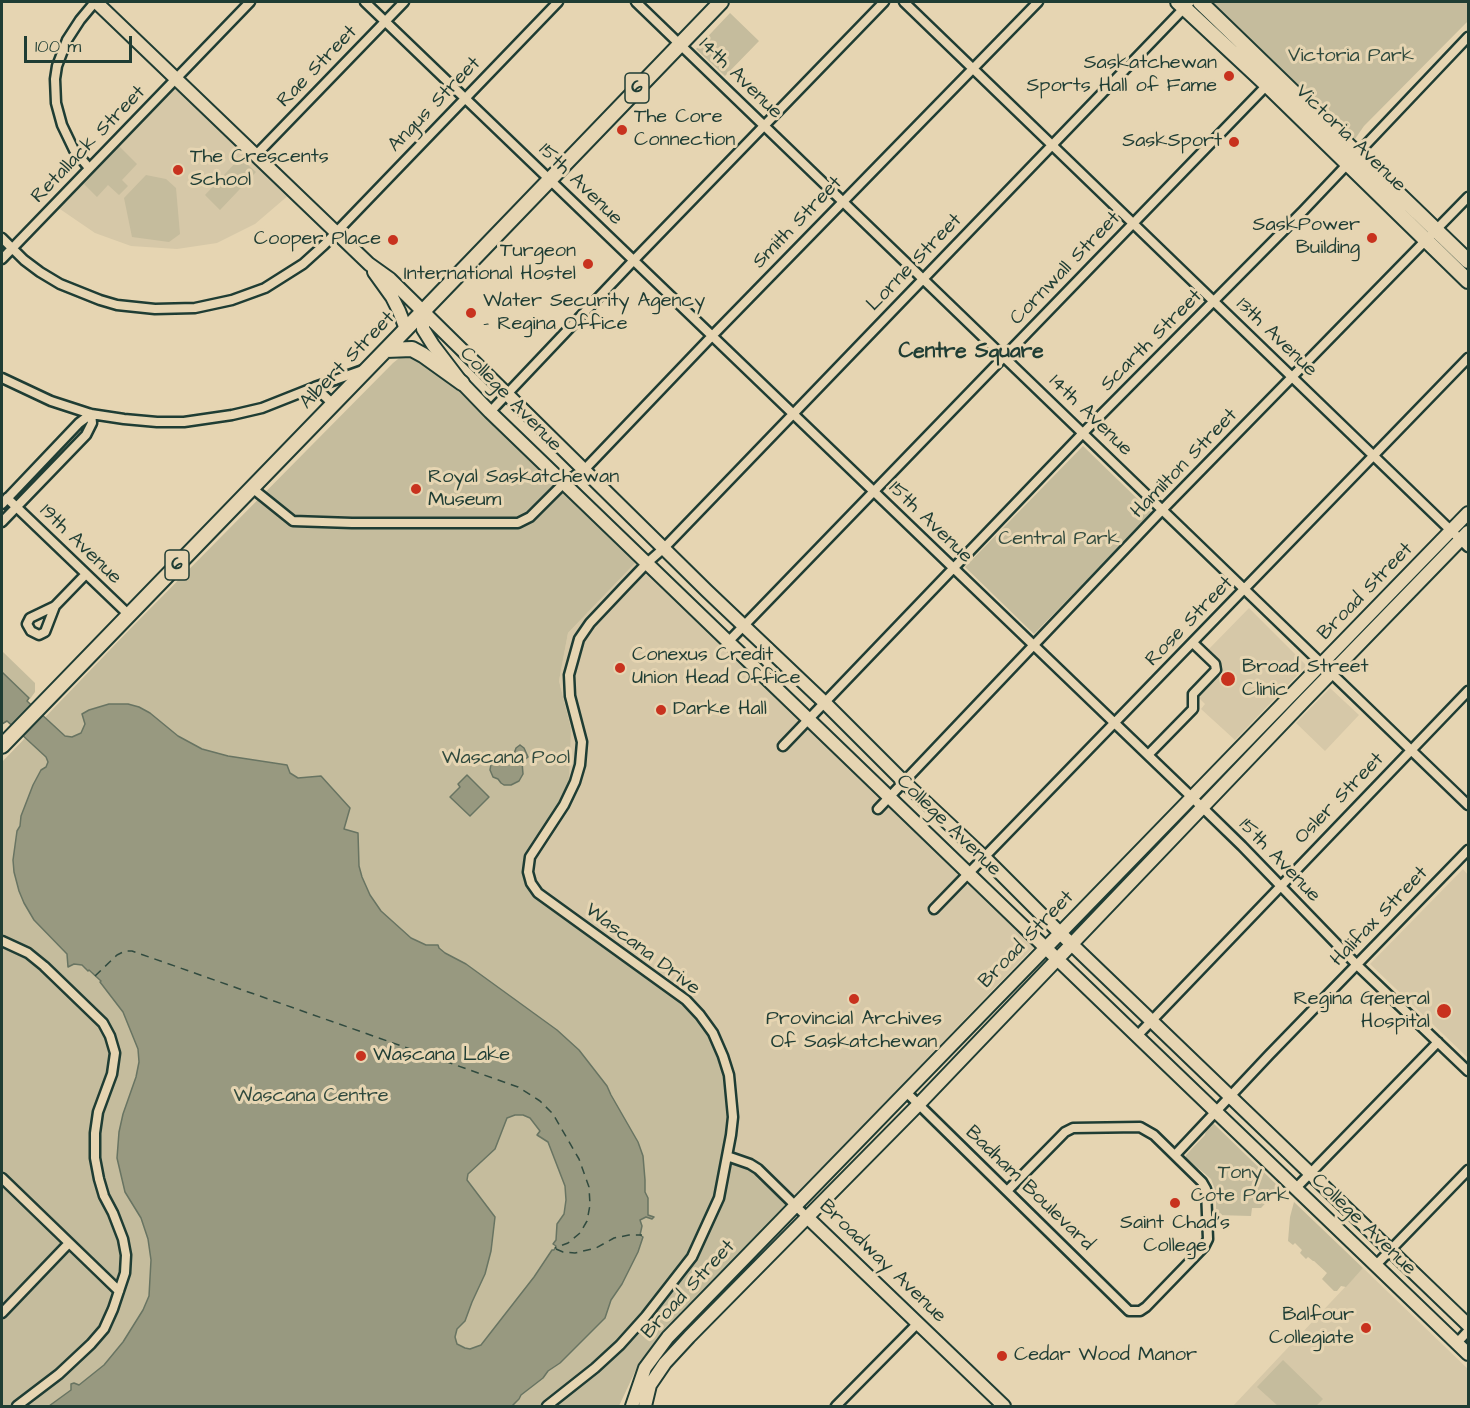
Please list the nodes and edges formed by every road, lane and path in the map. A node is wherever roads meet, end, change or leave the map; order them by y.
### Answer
1 (96, 2) edge
2 (250, 2) edge
3 (365, 2) edge
4 (404, 2) edge
5 (558, 2) edge
6 (636, 2) edge
7 (721, 2) edge
8 (884, 2) edge
9 (904, 2) edge
10 (1038, 2) edge
11 (1200, 2) edge
12 (1184, 4) edge
13 (385, 21) junction
14 (1468, 37) edge
15 (680, 44) junction
16 (973, 68) junction
17 (176, 78) junction
18 (1272, 80) junction
19 (465, 98) junction
20 (764, 125) junction
21 (1052, 145) junction
22 (256, 155) junction
23 (1353, 159) junction
24 (89, 168) junction
25 (549, 179) junction
26 (1468, 197) edge
27 (843, 201) junction
28 (1134, 223) junction
29 (336, 232) junction
30 (1432, 235) junction
31 (2, 238) edge
32 (12, 249) junction
33 (2, 259) edge
34 (634, 260) junction
35 (1468, 261) edge
36 (369, 264) junction
37 (923, 279) junction
38 (1468, 281) edge
39 (1214, 302) junction
40 (423, 312) junction
41 (406, 329) junction
42 (712, 336) junction
43 (386, 350) junction
44 (1004, 357) junction
45 (1468, 358) edge
46 (366, 369) junction
47 (1293, 377) junction
48 (2, 378) edge
49 (462, 382) junction
50 (315, 387) junction
51 (506, 394) junction
52 (333, 404) junction
53 (490, 412) junction
54 (91, 414) junction
55 (793, 414) junction
56 (1083, 433) junction
57 (1373, 455) junction
58 (584, 470) junction
59 (564, 483) junction
60 (252, 488) junction
61 (874, 492) junction
62 (4, 501) edge
63 (16, 506) junction
64 (1163, 509) junction
65 (1468, 513) edge
66 (2, 522) edge
67 (1451, 531) junction
68 (1466, 540) edge
69 (664, 548) junction
70 (647, 563) junction
71 (954, 568) junction
72 (86, 574) junction
73 (1245, 589) junction
74 (55, 606) dead end
75 (126, 618) junction
76 (744, 626) junction
77 (729, 641) junction
78 (1193, 643) junction
79 (1033, 644) junction
80 (1328, 668) junction
81 (1468, 691) edge
82 (825, 703) junction
83 (809, 720) junction
84 (1115, 723) junction
85 (783, 746) dead end
86 (2, 747) edge
87 (1412, 749) junction
88 (1148, 755) junction
89 (903, 781) junction
90 (889, 797) junction
91 (1191, 797) junction
92 (1468, 805) edge
93 (1203, 808) junction
94 (878, 809) dead end
95 (1468, 850) edge
96 (984, 856) junction
97 (969, 873) junction
98 (1280, 885) junction
99 (934, 909) dead end
100 (1060, 933) junction
101 (2, 941) edge
102 (1072, 944) junction
103 (1046, 947) junction
104 (1058, 958) junction
105 (1357, 964) junction
106 (1151, 1020) junction
107 (1137, 1036) junction
108 (1438, 1042) junction
109 (1468, 1071) edge
110 (906, 1092) junction
111 (1231, 1096) junction
112 (919, 1104) junction
113 (1216, 1111) junction
114 (1175, 1155) junction
115 (727, 1156) junction
116 (1468, 1170) edge
117 (1310, 1173) junction
118 (2, 1178) edge
119 (1296, 1188) junction
120 (1008, 1191) junction
121 (796, 1206) junction
122 (807, 1216) junction
123 (69, 1243) junction
124 (1390, 1251) junction
125 (1376, 1265) junction
126 (118, 1291) junction
127 (2, 1313) edge
128 (917, 1324) junction
129 (1468, 1325) edge
130 (1468, 1331) edge
131 (1457, 1343) junction
132 (1468, 1354) edge
133 (17, 1407) edge
134 (547, 1407) edge
135 (632, 1407) edge
136 (645, 1407) edge
137 (836, 1407) edge
138 (1004, 1407) edge

1 - 17 main road, College Avenue
1 - 24 street
2 - 17 street, Retallack Street
3 - 13 street, 15th Avenue
4 - 13 street, Rae Street
5 - 19 street, Angus Street
6 - 15 street, 14th Avenue
7 - 15 main road, Albert Street / 6
8 - 20 street
9 - 16 street, 13th Avenue
10 - 16 street, Smith Street
11 - 18 main road, Victoria Avenue
12 - 18 main road, Victoria Avenue
12 - 21 street, Lorne Street
13 - 19 street, 15th Avenue
13 - 22 street, Rae Street
14 - 23 street, Scarth Street
15 - 20 street, 14th Avenue
15 - 25 main road, Albert Street / 6
16 - 21 street, 13th Avenue
16 - 27 street, Smith Street
17 - 22 main road, College Avenue
17 - 24 street, Retallack Street
18 - 23 main road, Victoria Avenue
18 - 28 street, Cornwall Street
19 - 25 street, 15th Avenue
19 - 29 street, Angus Street
20 - 27 street, 14th Avenue
20 - 34 street
21 - 28 street, 13th Avenue
21 - 37 street, Lorne Street
22 - 29 main road, College Avenue
23 - 30 main road, Victoria Avenue
23 - 39 street, Scarth Street
24 - 32 street, Retallack Street
25 - 34 street, 15th Avenue
25 - 40 main road, Albert Street / 6
26 - 30 street, Hamilton Street
27 - 37 street, 14th Avenue
27 - 42 street, Smith Street
28 - 39 street, 13th Avenue
28 - 44 street, Cornwall Street
29 - 32 street, Angus Street
29 - 36 main road, College Avenue
30 - 35 main road, Victoria Avenue
30 - 38 main road, Victoria Avenue
30 - 47 street, Hamilton Street
31 - 32 street, Angus Street
32 - 33 street, Retallack Street
34 - 42 street, 15th Avenue
34 - 51 street
36 - 40 main road, College Avenue
36 - 41 main road, College Avenue
37 - 44 street, 14th Avenue
37 - 55 street, Lorne Street
39 - 47 street, 13th Avenue
39 - 56 street, Scarth Street
40 - 41 main road, Albert Street / 6
40 - 49 main road, College Avenue
40 - 51 main road, College Avenue
41 - 43 main road, Albert Street / 6
42 - 55 street, 15th Avenue
42 - 58 street, Smith Street
43 - 46 main road, Albert Street / 6
43 - 49 main road
44 - 56 street, 14th Avenue
44 - 61 street, Cornwall Street
45 - 57 street, Rose Street
46 - 50 street
46 - 52 main road, Albert Street / 6
47 - 57 street, 13th Avenue
47 - 64 street, Hamilton Street
48 - 54 street
49 - 53 main road, College Avenue
50 - 52 street
50 - 54 street
51 - 53 street
51 - 58 main road, College Avenue
52 - 60 main road, Albert Street / 6
53 - 59 main road, College Avenue
54 - 62 street
54 - 63 street
55 - 61 street, 15th Avenue
55 - 69 street, Lorne Street
56 - 64 street, 14th Avenue
56 - 71 street, Scarth Street
57 - 67 street, 13th Avenue
57 - 73 street, Rose Street
58 - 59 street, Smith Street
58 - 69 main road, College Avenue
59 - 60 street, Smith Street
59 - 70 main road, College Avenue
60 - 75 main road, Albert Street / 6
61 - 71 street, 15th Avenue
61 - 76 street, Cornwall Street
62 - 63 street, 19th Avenue
63 - 66 street
63 - 72 street, 19th Avenue
64 - 73 street, 14th Avenue
64 - 79 street, Hamilton Street
65 - 67 main road, Broad Street
67 - 68 street, 13th Avenue
67 - 80 main road, Broad Street
68 - 80 main road, Broad Street
69 - 70 street, Wascana Drive
69 - 76 main road, College Avenue
70 - 77 main road, College Avenue
70 - 115 street, Wascana Drive
71 - 79 street, 15th Avenue
71 - 82 street, Scarth Street
72 - 74 street
72 - 75 street, 19th Avenue
73 - 78 street, Rose Street
73 - 80 street, 14th Avenue
75 - 86 main road, Albert Street / 6
76 - 77 street, Cornwall Street
76 - 82 main road, College Avenue
77 - 83 main road, College Avenue
78 - 84 street, Rose Street
78 - 88 street
79 - 84 street, 15th Avenue
79 - 89 street, Hamilton Street
80 - 87 street, 14th Avenue
80 - 91 main road, Broad Street
80 - 93 main road, Broad Street
81 - 87 street, Osler Street
82 - 83 street, Scarth Street
82 - 89 main road, College Avenue
83 - 85 street, Scarth Street
83 - 90 main road, College Avenue
84 - 88 street, 15th Avenue
84 - 96 street, Rose Street
87 - 92 street, 14th Avenue
87 - 98 street, Osler Street
88 - 91 street, 15th Avenue
89 - 90 street, Hamilton Street
89 - 96 main road, College Avenue
90 - 94 street, Hamilton Street
90 - 97 main road, College Avenue
91 - 93 street, 15th Avenue
91 - 100 main road, Broad Street
93 - 98 street, 15th Avenue
93 - 102 main road, Broad Street
95 - 105 street, Halifax Street
96 - 97 street, Rose Street
96 - 100 main road, College Avenue
97 - 99 street, Rose Street
97 - 103 main road, College Avenue
98 - 105 street, 15th Avenue
98 - 106 street, Osler Street
100 - 102 main road, College Avenue
100 - 103 main road, Broad Street
101 - 126 street
102 - 104 main road, Broad Street
102 - 106 main road, College Avenue
103 - 104 main road, College Avenue
103 - 110 main road, Broad Street
104 - 107 main road, College Avenue
104 - 112 main road, Broad Street
105 - 108 street, 15th Avenue
105 - 111 street, Halifax Street
106 - 107 street, Osler Street
106 - 111 main road, College Avenue
107 - 113 main road, College Avenue
108 - 109 street, 15th Avenue
108 - 117 street
110 - 112 street, Badham Boulevard
110 - 121 main road, Broad Street
111 - 113 street, Halifax Street
111 - 117 main road, College Avenue
112 - 120 street, Badham Boulevard
112 - 122 main road, Broad Street
113 - 114 street, Halifax Street
113 - 119 main road, College Avenue
114 - 120 street
114 - 120 street, Badham Boulevard
115 - 121 street, Broadway Avenue
115 - 134 street, Wascana Drive
116 - 124 street
117 - 119 street
117 - 124 main road, College Avenue
118 - 123 street
119 - 125 main road, College Avenue
121 - 122 street, Broadway Avenue
121 - 135 main road, Broad Street
122 - 128 main road, Broadway Avenue
122 - 136 main road, Broad Street
123 - 126 street
123 - 127 street
124 - 125 street
124 - 129 main road, College Avenue
125 - 131 main road, College Avenue
126 - 133 street
128 - 137 street
128 - 138 main road, Broadway Avenue
130 - 131 street
131 - 132 main road, College Avenue

